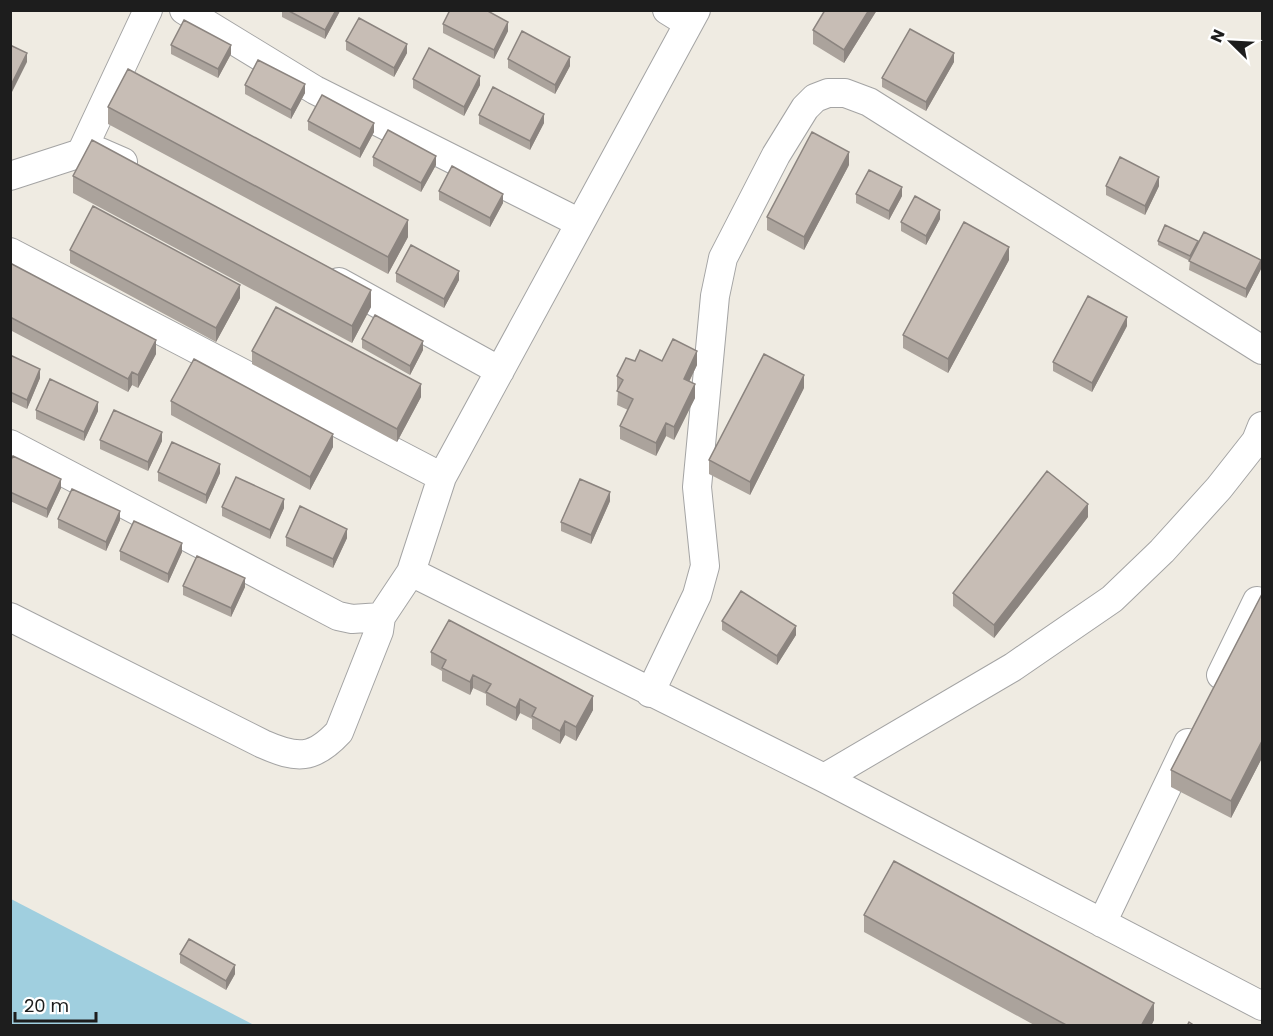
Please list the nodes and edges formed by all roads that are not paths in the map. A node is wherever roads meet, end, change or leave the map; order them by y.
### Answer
1 (148, 10) edge
2 (184, 10) edge
3 (684, 15) edge
4 (81, 153) junction
5 (141, 172) edge
6 (10, 176) edge
7 (580, 223) junction
8 (10, 252) edge
9 (315, 269) edge
10 (1263, 350) edge
11 (500, 371) junction
12 (1263, 426) edge
13 (10, 444) edge
14 (442, 477) junction
15 (411, 572) junction
16 (1257, 601) edge
17 (10, 616) edge
18 (381, 617) junction
19 (650, 693) junction
20 (824, 778) junction
21 (1102, 923) junction
22 (1263, 1006) edge

1 - 4 street
2 - 7 street
3 - 7 street
4 - 5 street
4 - 6 street
7 - 11 street
8 - 14 street
9 - 11 street
10 - 19 street
11 - 14 street
12 - 20 street
13 - 18 street
14 - 15 street
15 - 18 street
15 - 19 street
16 - 21 street
17 - 18 street
19 - 20 street
20 - 21 street
21 - 22 street

